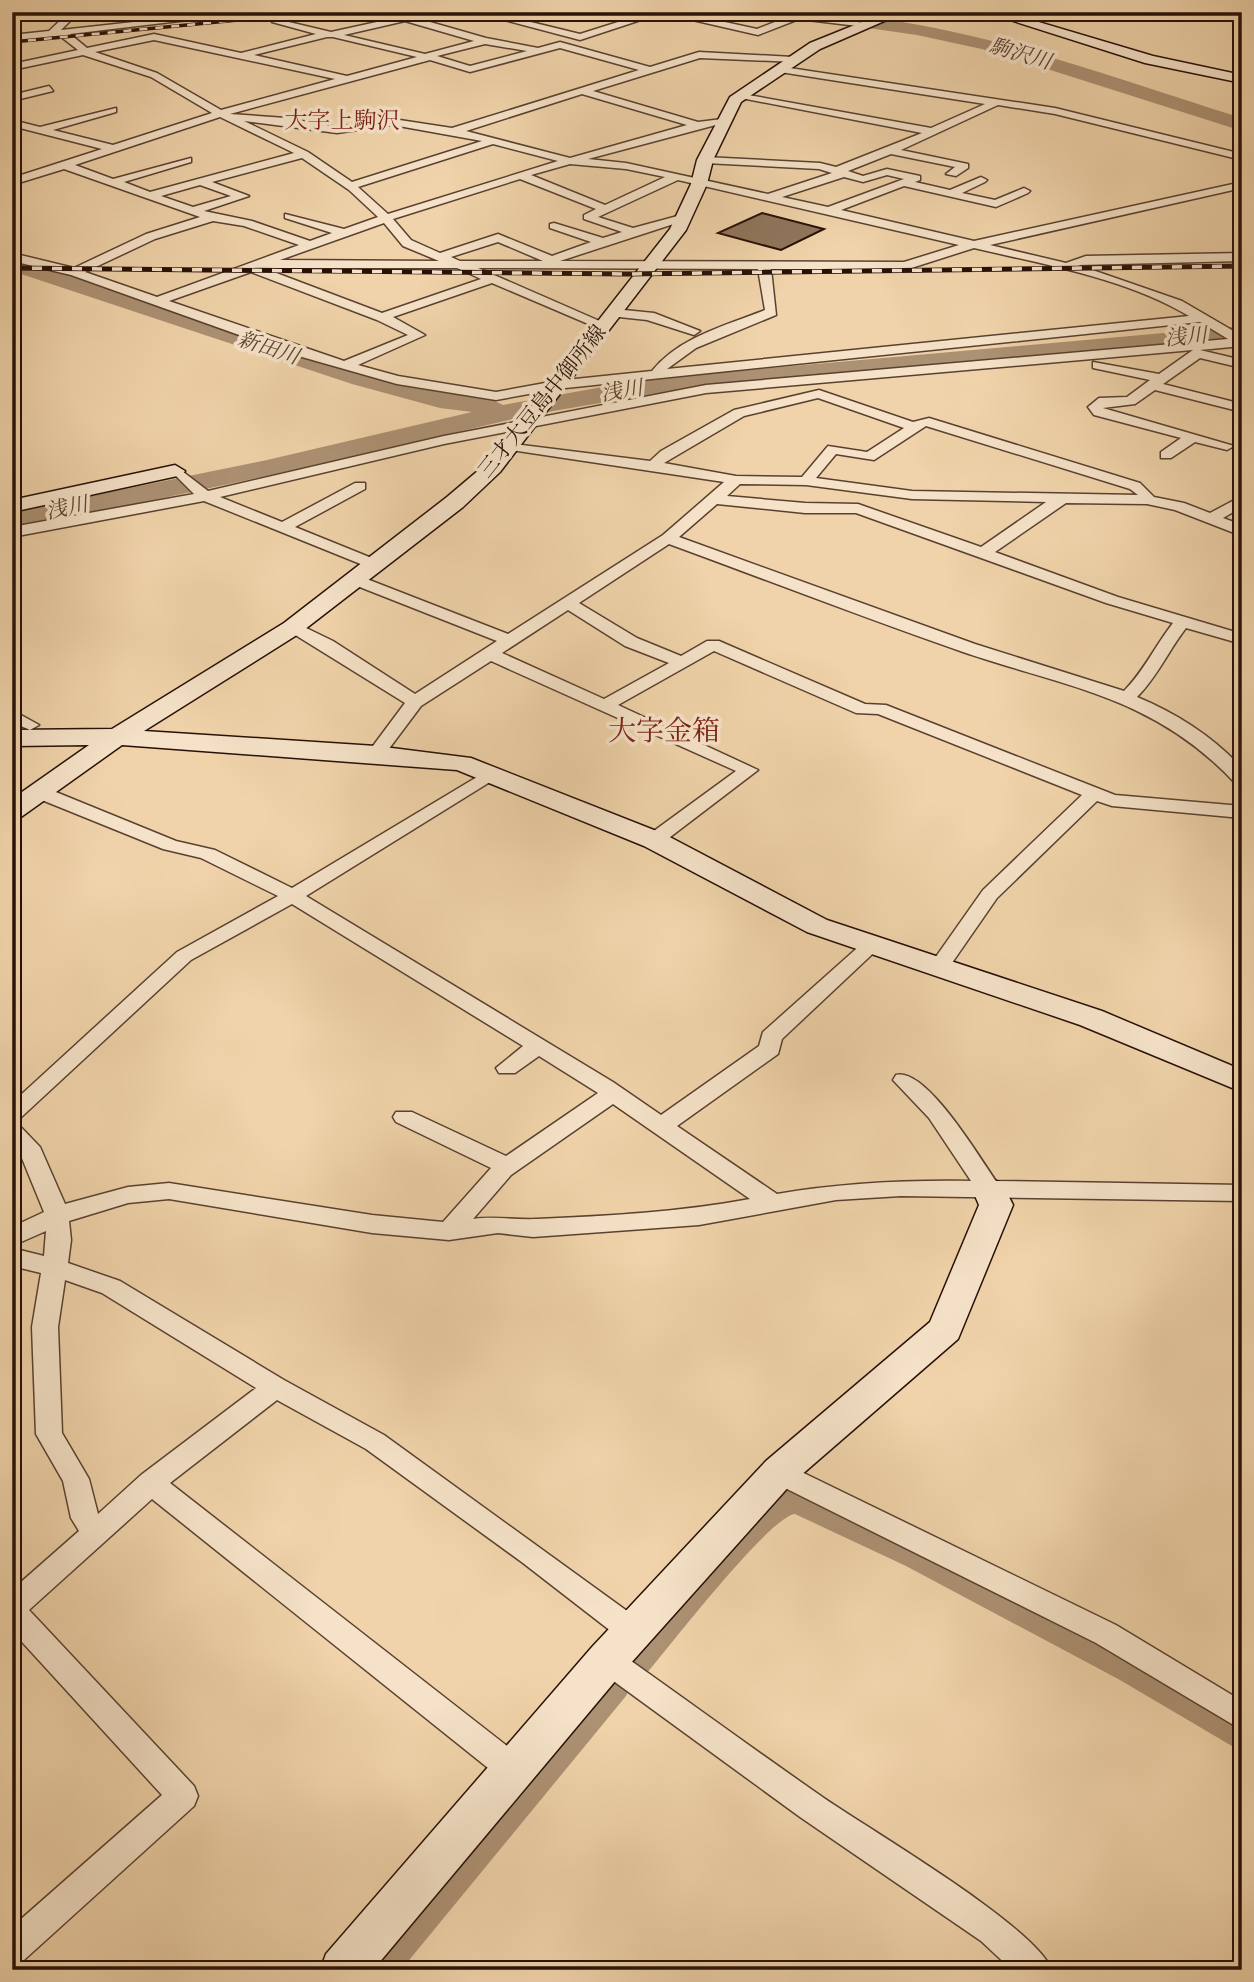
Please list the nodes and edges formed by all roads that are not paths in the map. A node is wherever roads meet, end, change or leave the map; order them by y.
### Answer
1 (42, 12) edge
2 (253, 12) edge
3 (384, 12) edge
4 (429, 12) edge
5 (478, 12) edge
6 (589, 12) edge
7 (658, 12) edge
8 (665, 12) edge
9 (899, 12) edge
10 (991, 12) edge
11 (74, 13) edge
12 (404, 18) junction
13 (275, 20) dead end
14 (631, 22) junction
15 (869, 23) junction
16 (63, 33) junction
17 (51, 34) junction
18 (329, 34) junction
19 (580, 37) junction
20 (12, 38) edge
21 (485, 41) junction
22 (560, 45) junction
23 (539, 51) junction
24 (87, 53) junction
25 (241, 56) junction
26 (428, 57) junction
27 (16, 64) edge
28 (788, 65) junction
29 (649, 69) junction
30 (1242, 79) edge
31 (347, 80) junction
32 (49, 89) dead end
33 (586, 92) junction
34 (741, 95) junction
35 (12, 99) edge
36 (996, 102) junction
37 (112, 110) dead end
38 (226, 115) junction
39 (722, 122) junction
40 (12, 123) edge
41 (698, 125) junction
42 (32, 130) junction
43 (453, 131) junction
44 (930, 131) junction
45 (12, 134) edge
46 (495, 141) junction
47 (114, 148) junction
48 (893, 151) junction
49 (304, 154) junction
50 (1242, 157) edge
51 (187, 160) dead end
52 (705, 160) junction
53 (570, 161) junction
54 (64, 164) junction
55 (172, 165) junction
56 (12, 167) edge
57 (840, 172) junction
58 (35, 174) junction
59 (952, 174) dead end
60 (520, 175) junction
61 (677, 176) junction
62 (981, 180) dead end
63 (205, 181) junction
64 (700, 181) junction
65 (12, 182) edge
66 (113, 182) junction
67 (903, 183) junction
68 (1242, 185) edge
69 (350, 186) junction
70 (1024, 191) dead end
71 (951, 194) junction
72 (151, 195) junction
73 (769, 198) junction
74 (605, 209) junction
75 (193, 210) junction
76 (826, 212) junction
77 (289, 216) dead end
78 (211, 217) junction
79 (685, 217) junction
80 (386, 218) junction
81 (554, 226) dead end
82 (633, 232) junction
83 (343, 233) junction
84 (605, 243) junction
85 (309, 245) junction
86 (971, 245) junction
87 (12, 257) edge
88 (439, 257) junction
89 (1242, 257) edge
90 (547, 263) junction
91 (254, 265) junction
92 (460, 265) junction
93 (651, 266) junction
94 (764, 266) junction
95 (1063, 266) junction
96 (75, 272) junction
97 (492, 279) junction
98 (157, 301) junction
99 (382, 317) junction
100 (610, 319) junction
101 (1205, 319) junction
102 (694, 331) dead end
103 (1241, 342) edge
104 (1242, 364) edge
105 (345, 365) junction
106 (1098, 365) dead end
107 (656, 375) junction
108 (1155, 381) junction
109 (553, 389) junction
110 (1242, 408) edge
111 (527, 423) junction
112 (912, 426) junction
113 (1192, 437) junction
114 (511, 446) junction
115 (1227, 446) dead end
116 (1166, 455) dead end
117 (654, 465) junction
118 (179, 473) joint
119 (736, 480) junction
120 (806, 481) junction
121 (360, 486) dead end
122 (204, 493) junction
123 (1064, 497) junction
124 (714, 499) junction
125 (1147, 500) junction
126 (1242, 500) edge
127 (12, 506) edge
128 (1212, 518) junction
129 (283, 527) junction
130 (1242, 531) edge
131 (12, 532) edge
132 (668, 538) junction
133 (983, 553) junction
134 (373, 564) junction
135 (353, 579) junction
136 (567, 602) junction
137 (1183, 621) junction
138 (292, 628) junction
139 (1242, 639) edge
140 (508, 640) junction
141 (490, 654) junction
142 (680, 662) junction
143 (1127, 698) junction
144 (415, 702) junction
145 (607, 704) junction
146 (12, 715) edge
147 (26, 733) edge
148 (117, 737) junction
149 (376, 754) junction
150 (492, 773) junction
151 (1242, 779) edge
152 (39, 792) junction
153 (1094, 793) junction
154 (12, 811) edge
155 (1242, 812) edge
156 (654, 840) junction
157 (293, 896) junction
158 (872, 945) junction
159 (937, 968) junction
160 (538, 1046) junction
161 (508, 1068) dead end
162 (904, 1080) dead end
163 (1242, 1082) edge
164 (613, 1093) junction
165 (12, 1116) edge
166 (404, 1116) dead end
167 (661, 1126) junction
168 (12, 1129) edge
169 (507, 1166) junction
170 (990, 1191) junction
171 (1242, 1193) edge
172 (774, 1204) junction
173 (57, 1214) junction
174 (449, 1231) junction
175 (12, 1237) edge
176 (12, 1258) edge
177 (56, 1268) junction
178 (275, 1387) junction
179 (779, 1472) junction
180 (151, 1483) junction
181 (95, 1531) junction
182 (12, 1609) edge
183 (621, 1646) junction
184 (1242, 1717) edge
185 (514, 1770) junction
186 (12, 1949) edge
187 (343, 1970) edge
188 (1036, 1970) edge

1 - 11 street
2 - 16 street
3 - 12 street
4 - 12 street
5 - 19 street
6 - 14 street
7 - 14 street
8 - 15 street
9 - 15 main road, 三才大豆島中御所線
10 - 30 main road
11 - 17 street
12 - 18 street
12 - 21 street
13 - 18 street
14 - 19 street
15 - 28 main road, 三才大豆島中御所線
16 - 17 street
16 - 24 street
17 - 20 street
18 - 25 street
18 - 26 street
19 - 22 street
21 - 23 street
21 - 26 street
22 - 23 street
22 - 29 street
23 - 26 street
24 - 25 street
24 - 27 street
24 - 38 street
25 - 31 street
26 - 31 street
28 - 29 street
28 - 34 main road, 三才大豆島中御所線
28 - 36 street
29 - 33 street
31 - 38 street
32 - 35 street
33 - 41 street
33 - 43 street
34 - 39 main road, 三才大豆島中御所線
34 - 44 street
36 - 44 street
36 - 50 street
37 - 42 street
38 - 43 street
38 - 47 street
38 - 49 street
39 - 41 street
39 - 52 main road, 三才大豆島中御所線
40 - 42 street
41 - 53 street
42 - 45 street
42 - 47 street
43 - 46 street
44 - 48 street
46 - 53 street
46 - 69 street
47 - 54 street
48 - 57 street
48 - 59 street
49 - 63 street
49 - 69 street
51 - 55 street
52 - 57 street
52 - 64 main road, 三才大豆島中御所線
53 - 60 street
53 - 61 street
54 - 58 street
54 - 66 street
55 - 63 street
55 - 66 street
56 - 58 street
57 - 67 street
57 - 73 street
58 - 65 street
60 - 74 street
60 - 80 street
61 - 64 street
61 - 74 street
62 - 71 street
63 - 72 street
63 - 75 street
64 - 73 street
64 - 79 main road, 三才大豆島中御所線
66 - 72 street
67 - 71 street
67 - 76 street
68 - 86 street
69 - 80 street
70 - 71 street
72 - 75 street
73 - 76 street
74 - 82 street
75 - 78 street
76 - 86 street
77 - 83 street
78 - 85 street
78 - 96 street
79 - 82 street
79 - 93 main road, 三才大豆島中御所線
80 - 83 street
80 - 88 street
81 - 84 street
82 - 84 street
83 - 85 street
84 - 90 street
85 - 91 street
86 - 94 street
86 - 95 street
87 - 96 street
88 - 90 street
88 - 92 street
89 - 95 street
90 - 92 street
90 - 93 street
91 - 92 street
91 - 98 street
91 - 99 street
92 - 97 street
93 - 94 street
93 - 100 main road, 三才大豆島中御所線
94 - 107 street
95 - 101 street
96 - 98 street
97 - 99 street
97 - 100 street
98 - 105 street
99 - 105 street
100 - 102 street
100 - 109 main road, 三才大豆島中御所線
101 - 103 street
101 - 107 street
103 - 111 street
104 - 108 street
105 - 109 street
106 - 108 street
107 - 109 street
108 - 110 street
108 - 113 street
109 - 111 main road, 三才大豆島中御所線
111 - 114 main road, 三才大豆島中御所線
111 - 122 street
112 - 117 street
112 - 120 street
112 - 125 street
113 - 115 street
113 - 116 street
114 - 117 street
114 - 134 main road, 三才大豆島中御所線
117 - 119 street
118 - 122 street
118 - 127 main road
119 - 120 street
119 - 124 street
120 - 123 street
121 - 129 street
122 - 129 street
122 - 131 street
123 - 125 street
123 - 133 street
124 - 132 street
124 - 133 street
125 - 128 street
126 - 128 street
128 - 130 street
129 - 134 street
132 - 136 street
132 - 143 street
133 - 137 street
134 - 135 main road, 三才大豆島中御所線
135 - 138 main road, 三才大豆島中御所線
135 - 140 street
136 - 140 street
136 - 142 street
137 - 139 street
137 - 143 street
138 - 144 street
138 - 148 main road, 三才大豆島中御所線
140 - 141 street
141 - 144 street
141 - 145 street
142 - 145 street
142 - 153 street
143 - 151 street
144 - 149 street
145 - 156 street
146 - 147 street
147 - 148 main road
148 - 149 main road
148 - 152 main road, 三才大豆島中御所線
149 - 150 main road
150 - 156 main road
150 - 157 street
152 - 154 main road, 三才大豆島中御所線
152 - 157 street
153 - 155 street
153 - 159 street
156 - 158 main road
157 - 160 street
157 - 165 street
158 - 159 main road
158 - 167 street
159 - 163 main road
160 - 161 street
160 - 164 street
162 - 170 street
164 - 167 street
164 - 169 street
166 - 169 street
167 - 172 street
168 - 173 street
169 - 174 street
170 - 171 street
170 - 172 street
170 - 179 main road
172 - 174 street
173 - 174 street
173 - 175 street
173 - 177 street
176 - 177 street
177 - 178 street
177 - 181 street
178 - 180 street
178 - 183 street
179 - 183 main road
179 - 184 street
180 - 181 street
180 - 185 street
181 - 182 street
182 - 186 street
183 - 185 main road
183 - 188 street
185 - 187 main road

